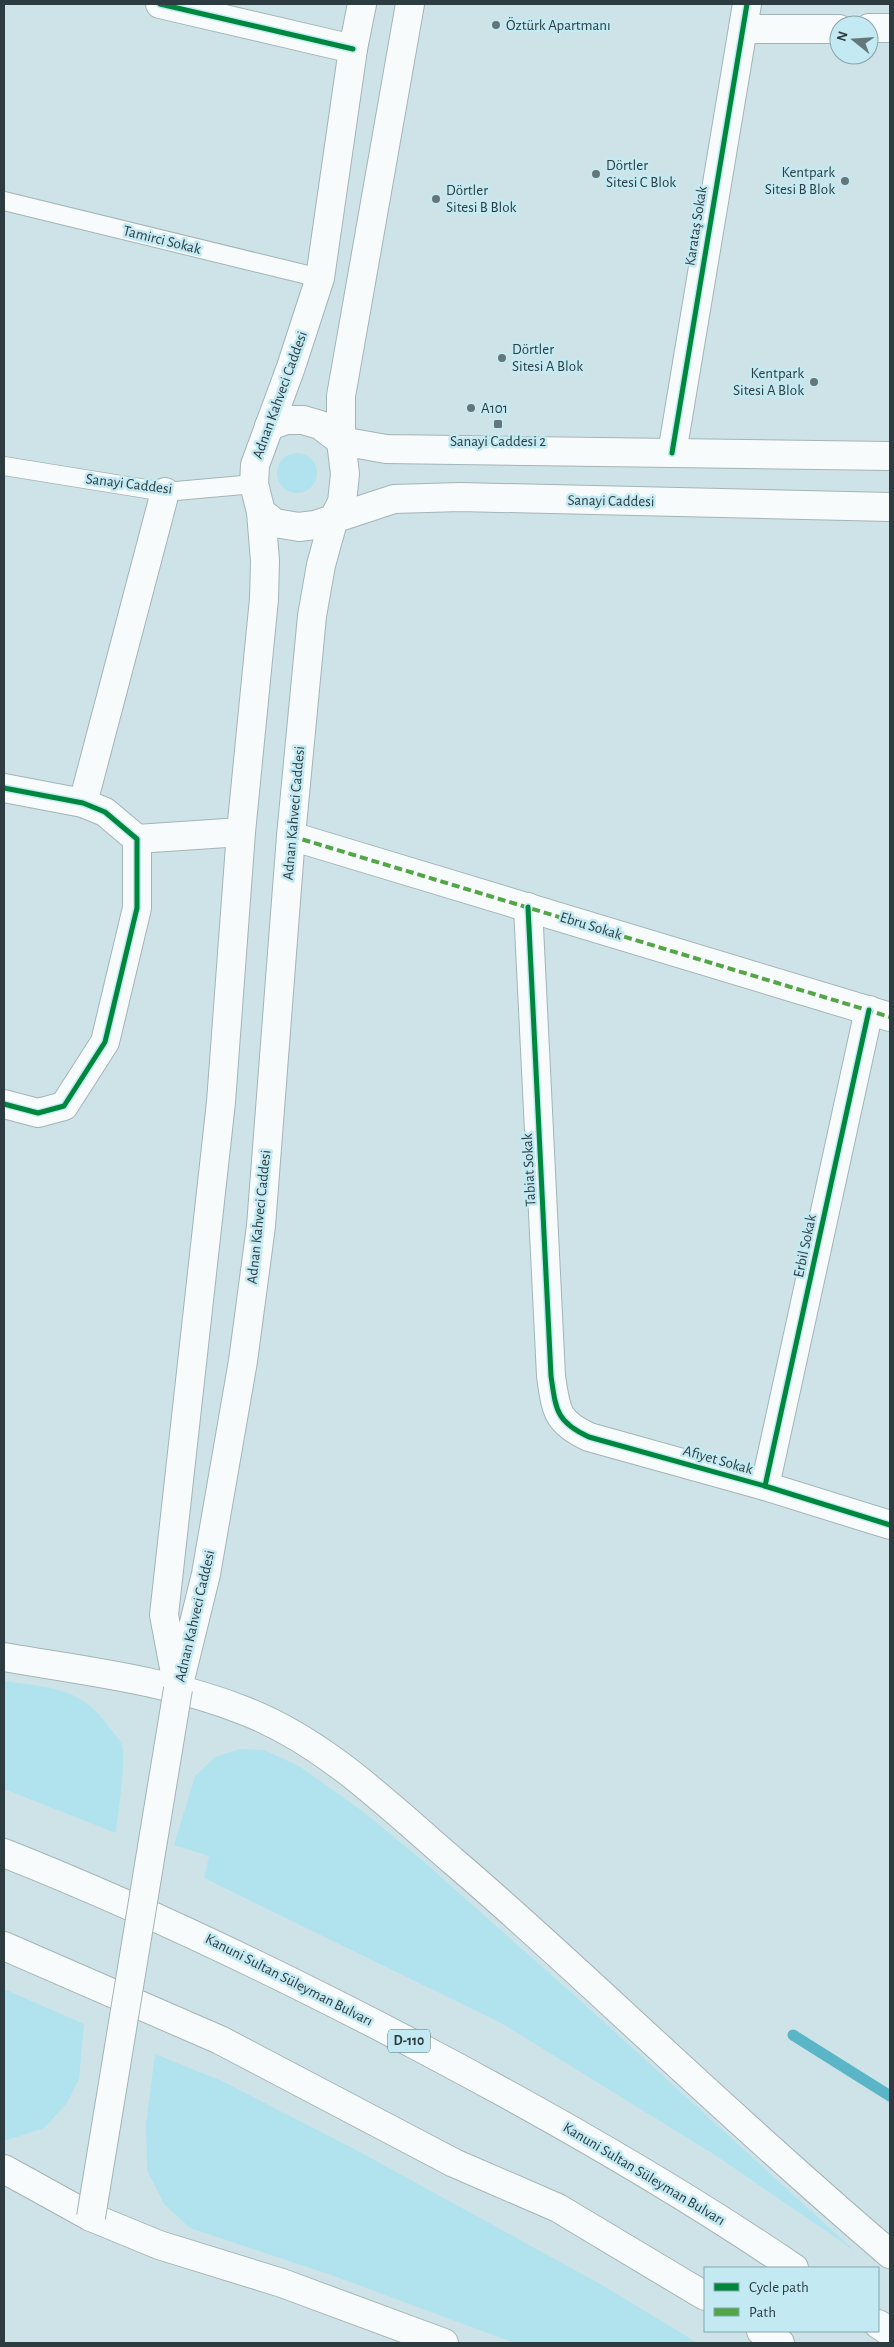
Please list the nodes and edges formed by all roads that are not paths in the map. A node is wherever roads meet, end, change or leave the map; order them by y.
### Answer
1 (160, 4) edge
2 (362, 4) edge
3 (410, 4) edge
4 (745, 16) edge
5 (829, 28) edge
6 (353, 49) junction
7 (4, 201) edge
8 (320, 278) junction
9 (269, 426) junction
10 (341, 441) junction
11 (672, 453) junction
12 (890, 456) edge
13 (4, 466) edge
14 (254, 484) junction
15 (164, 492) junction
16 (890, 507) edge
17 (261, 512) junction
18 (334, 518) junction
19 (4, 788) edge
20 (83, 803) junction
21 (241, 832) junction
22 (291, 836) junction
23 (138, 839) junction
24 (528, 907) junction
25 (879, 1014) edge
26 (4, 1104) edge
27 (568, 1428) joint
28 (765, 1486) junction
29 (890, 1525) edge
30 (4, 1657) edge
31 (178, 1689) junction
32 (4, 1853) edge
33 (4, 1946) edge
34 (4, 2169) edge
35 (91, 2217) junction
36 (890, 2254) edge
37 (793, 2267) edge
38 (704, 2295) edge
39 (879, 2325) edge
40 (764, 2332) edge
41 (890, 2332) edge
42 (444, 2343) edge
43 (780, 2343) edge

1 - 6 main road
2 - 6 main road, Adnan Kahveci Caddesi
3 - 10 main road, Adnan Kahveci Caddesi
4 - 5 main road
4 - 11 main road, Karataş Sokak
6 - 8 main road, Adnan Kahveci Caddesi
7 - 8 lane, Tamirci Sokak
8 - 9 main road, Adnan Kahveci Caddesi
9 - 10 main road
9 - 14 main road, Adnan Kahveci Caddesi
10 - 11 main road
10 - 18 main road, Adnan Kahveci Caddesi
11 - 12 main road
13 - 15 lane, Sanayi Caddesi
14 - 15 lane, Sanayi Caddesi
14 - 17 main road, Adnan Kahveci Caddesi
15 - 20 main road
16 - 18 main road, Sanayi Caddesi
17 - 18 main road
17 - 21 main road, Adnan Kahveci Caddesi
18 - 22 main road, Adnan Kahveci Caddesi
19 - 20 main road
20 - 23 main road
21 - 23 main road
21 - 31 main road, Adnan Kahveci Caddesi
22 - 24 main road, Ebru Sokak
22 - 31 main road, Adnan Kahveci Caddesi
23 - 26 main road
24 - 25 main road, Ebru Sokak
24 - 27 main road, Tabiat Sokak
25 - 28 main road, Erbil Sokak
27 - 28 main road, Afiyet Sokak
28 - 29 main road, Afiyet Sokak
30 - 31 main road
31 - 35 main road, bridge
31 - 36 main road
32 - 37 main road, Kanuni Sultan Süleyman Bulvarı / D-110
33 - 38 main road
34 - 35 main road
35 - 42 main road
39 - 41 main road
40 - 43 main road

